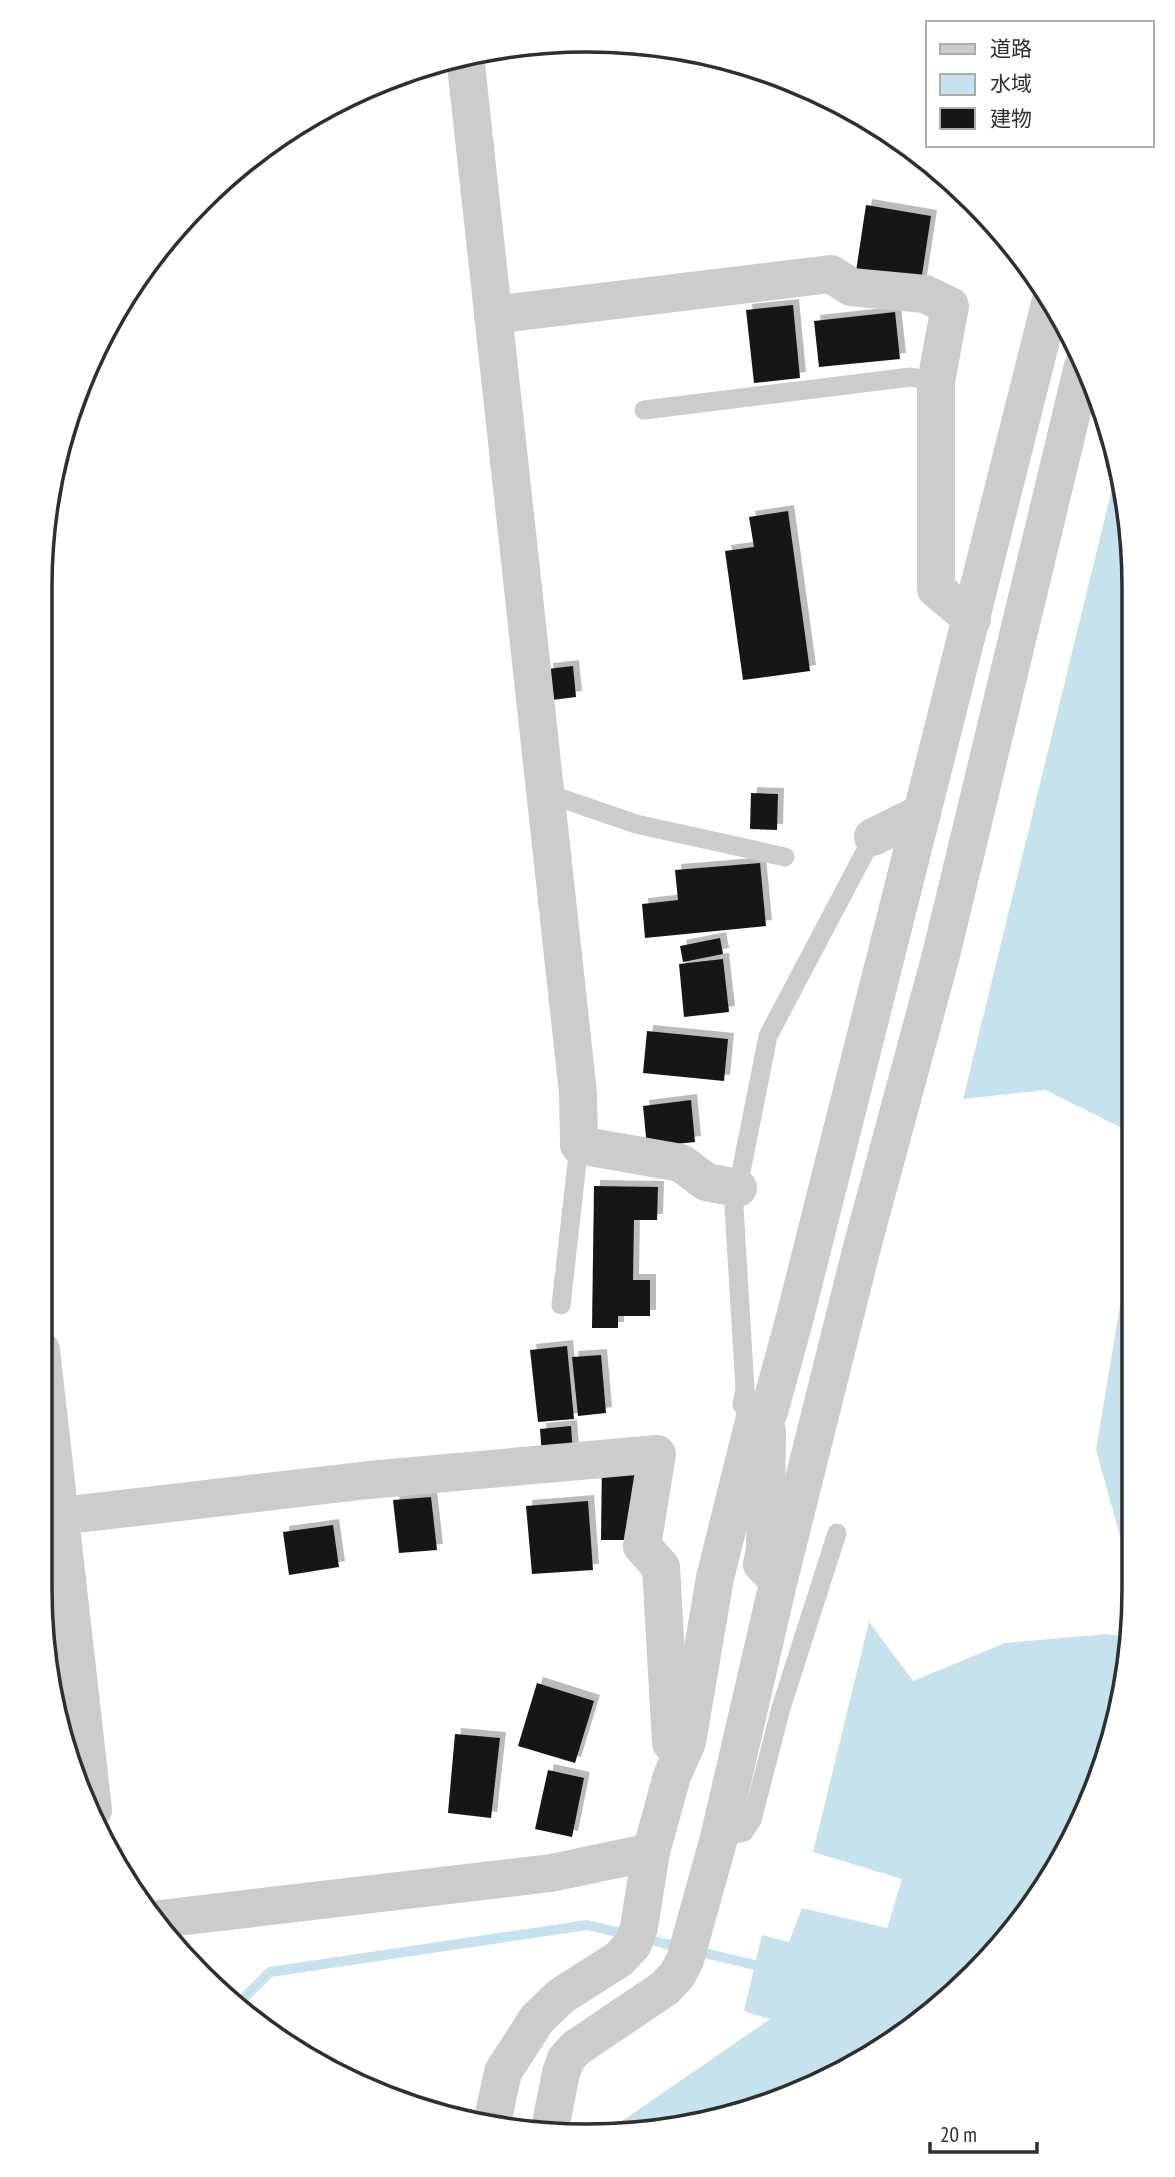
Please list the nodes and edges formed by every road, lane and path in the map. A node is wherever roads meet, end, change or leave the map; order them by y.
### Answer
1 (466, 67) edge
2 (493, 314) junction
3 (1047, 314) edge
4 (1080, 379) edge
5 (936, 382) junction
6 (644, 410) dead end
7 (972, 619) junction
8 (546, 793) junction
9 (922, 813) junction
10 (873, 837) joint
11 (785, 857) dead end
12 (579, 1145) junction
13 (738, 1188) junction
14 (561, 1306) dead end
15 (763, 1410) junction
16 (52, 1446) edge
17 (60, 1516) junction
18 (837, 1533) dead end
19 (779, 1579) junction
20 (673, 1776) junction
21 (90, 1787) edge
22 (719, 1838) junction
23 (651, 1852) junction
24 (166, 1918) edge
25 (494, 2116) edge
26 (551, 2123) edge

1 - 2 street
2 - 5 street
2 - 8 street
3 - 7 street
4 - 19 street
5 - 6 lane
5 - 7 street
7 - 9 street
8 - 11 lane
8 - 12 street
9 - 10 street
9 - 15 street
10 - 13 lane
12 - 13 street
12 - 14 lane
13 - 15 lane
15 - 19 street
15 - 20 street
16 - 17 street
17 - 20 street
17 - 21 street
18 - 22 lane
19 - 22 street
20 - 23 street
22 - 26 street
23 - 24 street
23 - 25 street

